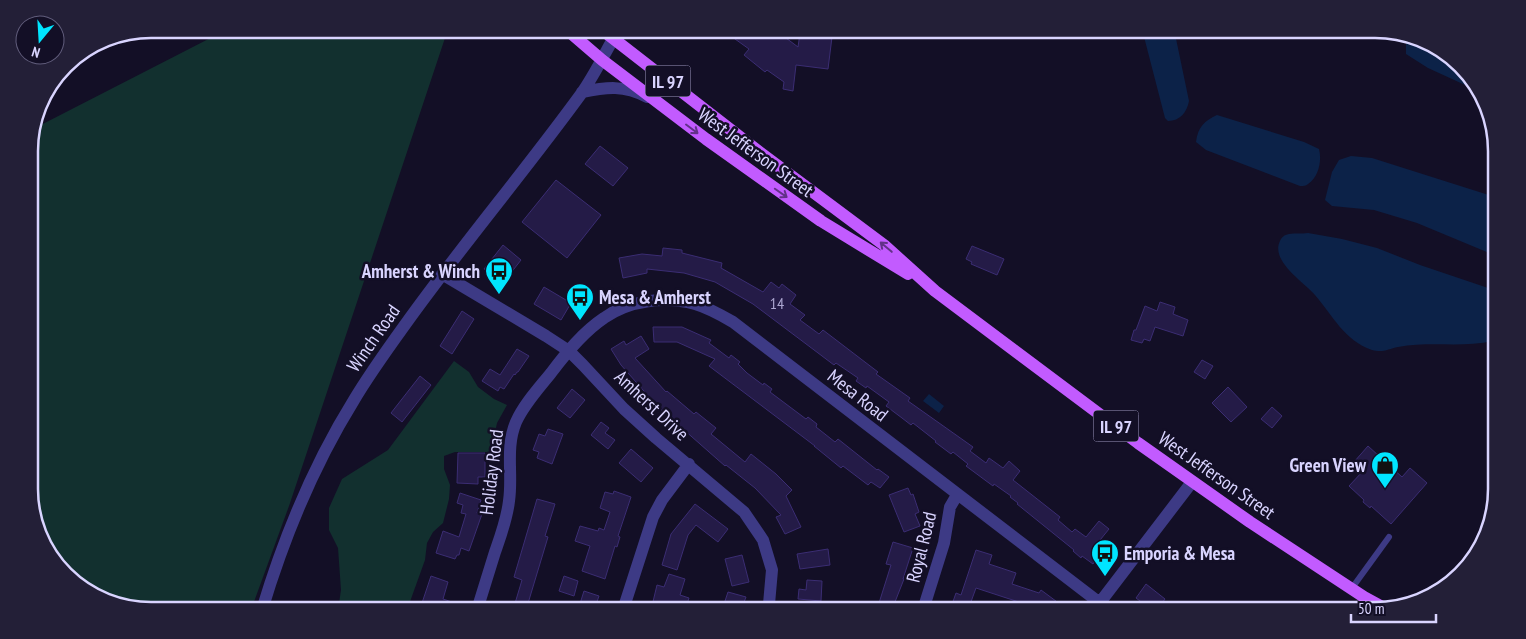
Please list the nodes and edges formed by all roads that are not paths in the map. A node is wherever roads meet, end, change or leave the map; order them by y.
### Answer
1 (576, 38) edge
2 (614, 38) edge
3 (621, 38) edge
4 (602, 60) junction
5 (582, 92) junction
6 (653, 100) junction
7 (442, 274) junction
8 (935, 291) junction
9 (569, 351) junction
10 (689, 464) junction
11 (1192, 482) junction
12 (957, 495) junction
13 (1389, 537) dead end
14 (1352, 588) junction
15 (769, 601) edge
16 (926, 601) edge
17 (1092, 601) edge
18 (1106, 601) edge
19 (1373, 601) edge
20 (264, 602) edge
21 (480, 602) edge
22 (626, 602) edge

1 - 4 main road, West Jefferson Street / IL 97
2 - 4 street, Winch Road
8 -> 3 main road, West Jefferson Street / IL 97
4 - 5 street, Winch Road
4 - 6 main road, West Jefferson Street / IL 97
5 - 6 street
5 - 7 street, Winch Road
6 -> 8 main road, West Jefferson Street / IL 97
7 - 9 street, Amherst Drive
7 - 20 street, Winch Road
8 - 11 main road, West Jefferson Street / IL 97
9 - 10 street, Amherst Drive
9 - 12 street, Mesa Road
9 - 21 street, Holiday Road
10 - 15 street, Amherst Drive
10 - 22 street
11 - 14 main road, West Jefferson Street / IL 97
11 - 18 street
12 - 16 street, Royal Road
12 - 17 street, Mesa Road
13 - 14 lane
14 - 19 main road, West Jefferson Street / IL 97

